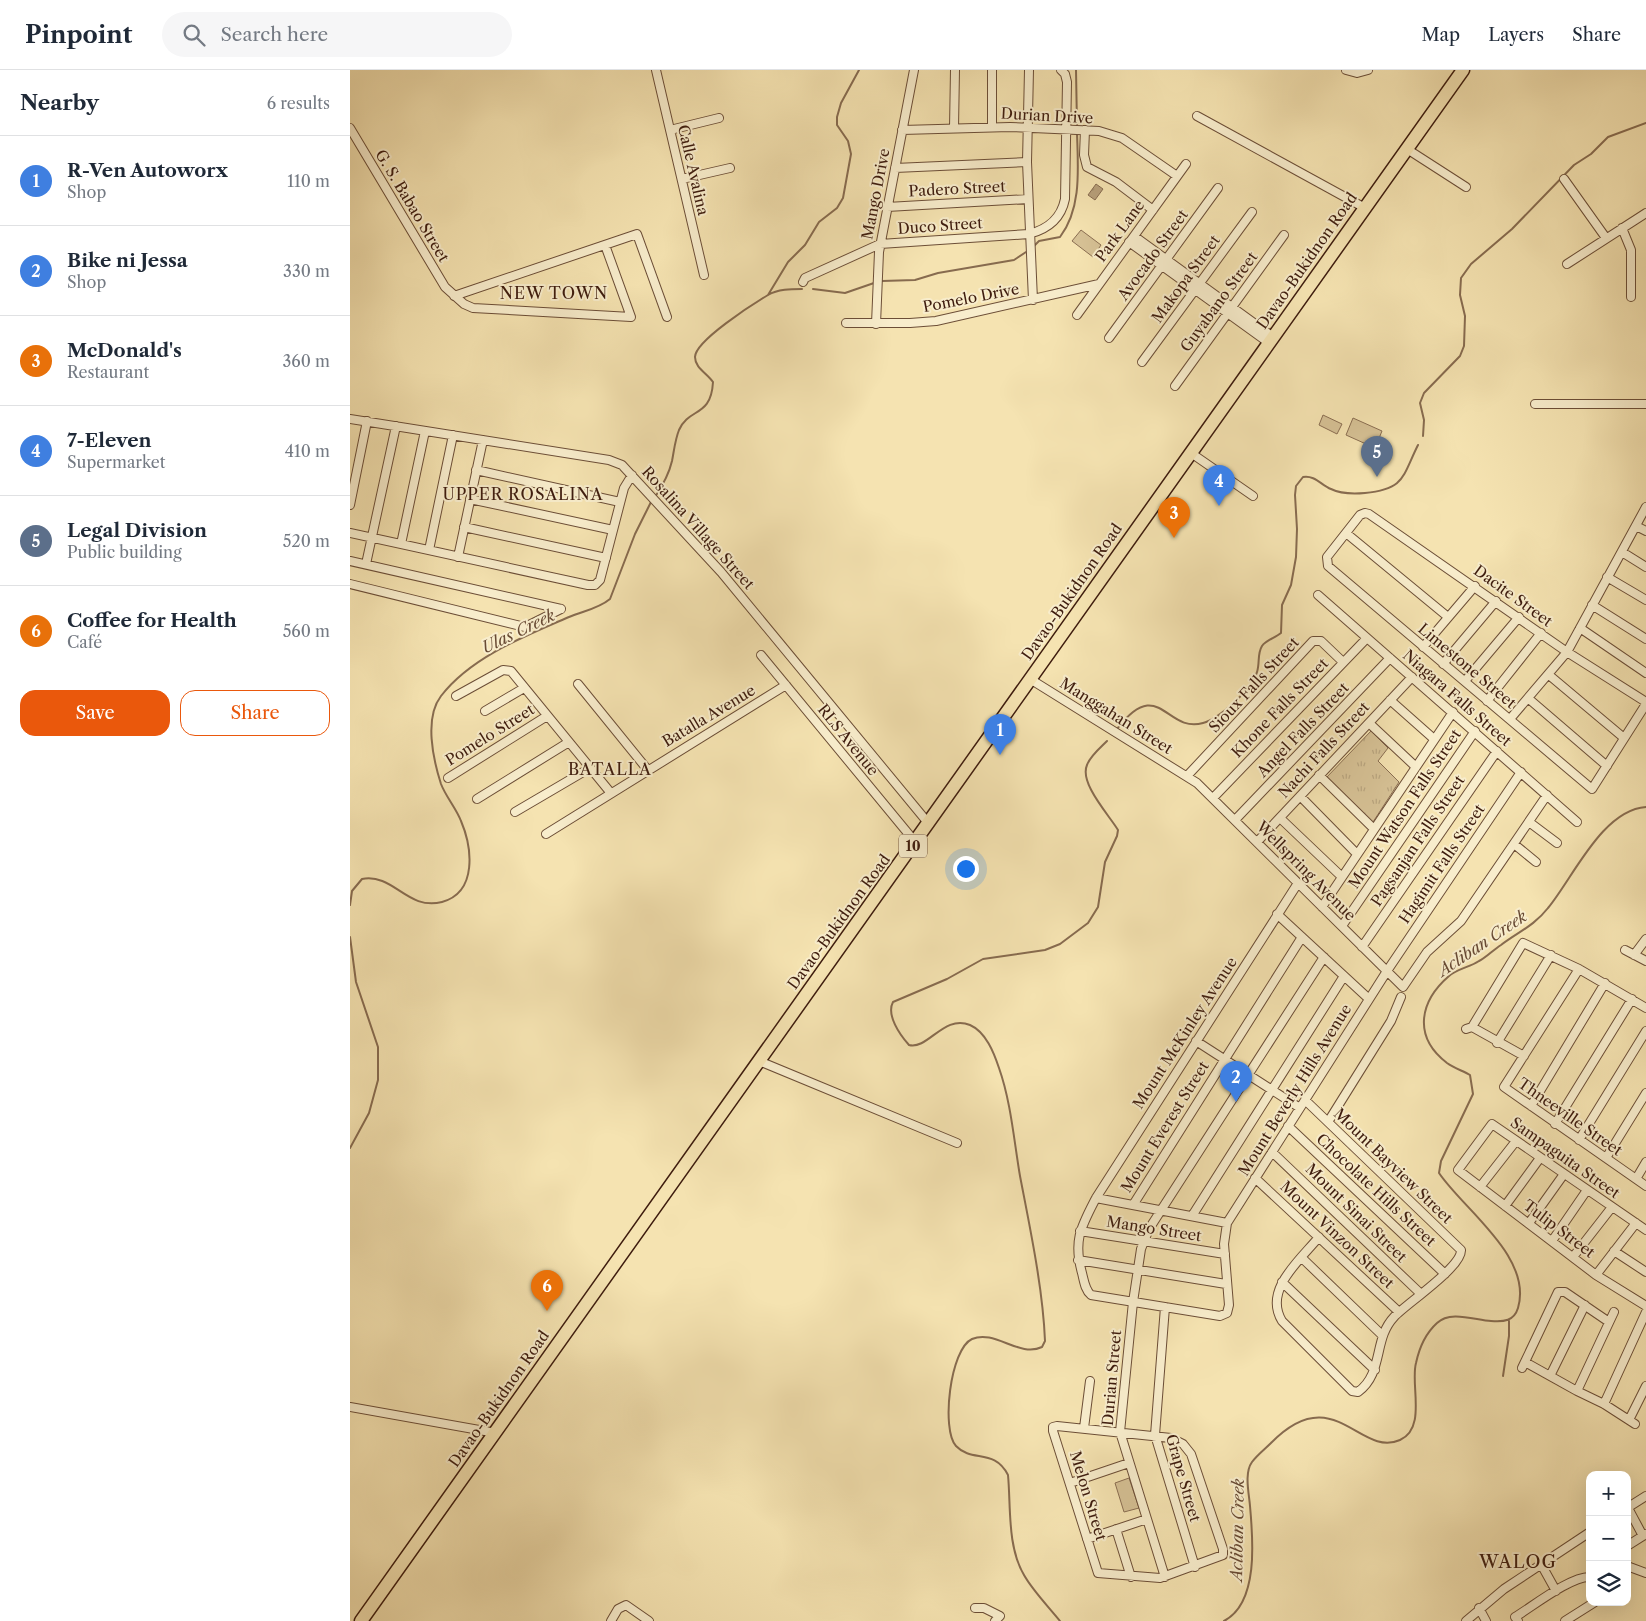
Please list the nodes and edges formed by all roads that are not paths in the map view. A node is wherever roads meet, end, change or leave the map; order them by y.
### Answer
1 (656, 70) edge
2 (914, 70) edge
3 (955, 70) edge
4 (992, 70) edge
5 (1029, 70) edge
6 (1346, 70) edge
7 (1368, 70) edge
8 (1463, 70) edge
9 (1063, 72) edge
10 (1196, 116) dead end
11 (719, 118) dead end
12 (992, 127) junction
13 (350, 128) edge
14 (954, 128) junction
15 (1028, 128) junction
16 (670, 130) junction
17 (902, 130) junction
18 (1066, 130) junction
19 (1085, 130) junction
20 (1407, 148) junction
21 (1027, 162) junction
22 (1186, 164) dead end
23 (730, 168) dead end
24 (895, 168) junction
25 (1177, 176) junction
26 (682, 179) junction
27 (1564, 179) dead end
28 (1466, 187) dead end
29 (1218, 188) dead end
30 (1028, 199) junction
31 (887, 207) junction
32 (1365, 208) junction
33 (1153, 210) junction
34 (1252, 212) dead end
35 (1646, 213) edge
36 (1622, 228) junction
37 (1029, 234) junction
38 (1284, 235) dead end
39 (1606, 238) junction
40 (1132, 239) junction
41 (880, 244) junction
42 (605, 245) junction
43 (1164, 262) junction
44 (1567, 264) dead end
45 (704, 275) dead end
46 (803, 282) dead end
47 (1099, 284) junction
48 (1197, 287) junction
49 (454, 296) junction
50 (1631, 297) dead end
51 (1033, 300) junction
52 (1230, 310) junction
53 (1077, 315) dead end
54 (667, 317) dead end
55 (846, 322) dead end
56 (876, 324) junction
57 (1109, 338) dead end
58 (1271, 340) junction
59 (1142, 362) dead end
60 (1175, 386) dead end
61 (1535, 404) dead end
62 (1646, 404) edge
63 (350, 419) edge
64 (368, 421) junction
65 (396, 426) junction
66 (425, 430) junction
67 (453, 435) junction
68 (483, 440) junction
69 (1191, 453) junction
70 (476, 470) junction
71 (632, 475) junction
72 (1253, 496) dead end
73 (470, 499) junction
74 (620, 502) junction
75 (350, 505) edge
76 (1646, 507) edge
77 (1636, 526) junction
78 (464, 527) junction
79 (613, 530) junction
80 (1646, 531) edge
81 (350, 533) edge
82 (1346, 533) junction
83 (373, 538) junction
84 (401, 544) junction
85 (429, 550) junction
86 (1622, 552) junction
87 (458, 557) junction
88 (606, 558) junction
89 (350, 561) edge
90 (366, 564) junction
91 (1646, 567) edge
92 (1607, 577) junction
93 (350, 584) edge
94 (1475, 586) junction
95 (1318, 595) dead end
96 (1646, 600) edge
97 (1496, 601) junction
98 (1592, 605) junction
99 (1519, 617) junction
100 (1448, 618) junction
101 (1580, 628) junction
102 (1541, 633) junction
103 (1367, 638) junction
104 (1646, 639) edge
105 (1423, 647) junction
106 (1567, 652) junction
107 (761, 655) dead end
108 (1390, 658) junction
109 (1344, 662) junction
110 (1443, 664) junction
111 (1646, 673) edge
112 (1549, 675) junction
113 (1412, 677) junction
114 (1030, 679) junction
115 (1465, 681) junction
116 (578, 684) dead end
117 (786, 685) junction
118 (524, 688) junction
119 (456, 696) dead end
120 (1528, 699) junction
121 (1390, 700) junction
122 (1487, 701) junction
123 (1646, 703) edge
124 (484, 711) dead end
125 (1453, 712) junction
126 (547, 716) junction
127 (1510, 720) junction
128 (1369, 723) junction
129 (1474, 731) junction
130 (1624, 738) junction
131 (1434, 739) junction
132 (569, 742) junction
133 (1497, 751) junction
134 (1607, 766) junction
135 (1416, 767) junction
136 (590, 768) junction
137 (647, 769) junction
138 (1521, 772) junction
139 (1320, 775) junction
140 (1188, 776) junction
141 (448, 778) dead end
142 (610, 792) junction
143 (1547, 795) junction
144 (1300, 796) junction
145 (1214, 798) junction
146 (477, 799) dead end
147 (515, 812) dead end
148 (1280, 818) junction
149 (1235, 820) junction
150 (1529, 822) junction
151 (1578, 822) dead end
152 (929, 824) junction
153 (1374, 829) junction
154 (546, 834) dead end
155 (916, 842) junction
156 (1256, 842) junction
157 (1556, 843) dead end
158 (1514, 844) junction
159 (1358, 854) junction
160 (1536, 862) dead end
161 (1342, 878) junction
162 (1298, 883) junction
163 (1322, 907) junction
164 (1277, 914) junction
165 (1342, 926) junction
166 (1302, 937) junction
167 (1646, 939) edge
168 (1362, 947) junction
169 (1625, 950) dead end
170 (1551, 955) junction
171 (1634, 955) junction
172 (1324, 957) junction
173 (1646, 961) edge
174 (1579, 969) junction
175 (1387, 971) junction
176 (1344, 976) junction
177 (1605, 983) junction
178 (1400, 997) dead end
179 (1369, 999) junction
180 (1632, 999) junction
181 (1646, 1008) edge
182 (1646, 1032) edge
183 (1196, 1041) junction
184 (1497, 1043) junction
185 (1524, 1056) junction
186 (1224, 1059) junction
187 (759, 1061) junction
188 (1248, 1074) junction
189 (1271, 1090) junction
190 (1646, 1093) edge
191 (1305, 1100) junction
192 (1531, 1106) junction
193 (1300, 1108) junction
194 (1328, 1122) junction
195 (1555, 1124) junction
196 (1288, 1126) junction
197 (1579, 1140) junction
198 (1516, 1141) junction
199 (957, 1143) dead end
200 (1272, 1152) junction
201 (1540, 1158) junction
202 (1606, 1158) junction
203 (1646, 1162) edge
204 (1458, 1170) joint
205 (1564, 1174) junction
206 (1255, 1178) junction
207 (1636, 1179) junction
208 (1646, 1186) edge
209 (1480, 1187) junction
210 (1588, 1190) junction
211 (1096, 1198) junction
212 (1133, 1205) junction
213 (1506, 1206) junction
214 (1612, 1207) junction
215 (1161, 1210) junction
216 (1192, 1216) junction
217 (1227, 1223) junction
218 (1528, 1223) junction
219 (1636, 1223) junction
220 (1646, 1230) edge
221 (1080, 1231) junction
222 (1319, 1237) junction
223 (1143, 1241) junction
224 (1552, 1242) junction
225 (1614, 1251) junction
226 (1224, 1254) junction
227 (1573, 1257) junction
228 (1302, 1258) junction
229 (1078, 1260) junction
230 (1138, 1270) junction
231 (1646, 1272) edge
232 (1445, 1274) junction
233 (1596, 1274) junction
234 (1282, 1282) junction
235 (1226, 1284) junction
236 (1421, 1294) junction
237 (1133, 1302) junction
238 (1585, 1305) junction
239 (1646, 1306) edge
240 (1165, 1307) junction
241 (1399, 1312) junction
242 (1614, 1312) dead end
243 (1646, 1312) edge
244 (1609, 1322) junction
245 (1382, 1335) junction
246 (1375, 1370) junction
247 (1550, 1376) junction
248 (1090, 1381) dead end
249 (1646, 1386) edge
250 (1576, 1391) junction
251 (1604, 1404) junction
252 (350, 1407) edge
253 (1084, 1428) junction
254 (1120, 1432) junction
255 (496, 1433) junction
256 (1156, 1435) junction
257 (1129, 1463) junction
258 (1070, 1483) junction
259 (1646, 1496) edge
260 (1631, 1506) edge
261 (1631, 1513) edge
262 (1147, 1519) junction
263 (1116, 1529) junction
264 (1586, 1535) edge
265 (1645, 1535) edge
266 (1087, 1540) junction
267 (1631, 1544) edge
268 (1541, 1564) junction
269 (1195, 1566) junction
270 (1631, 1567) edge
271 (1645, 1571) edge
272 (1131, 1577) junction
273 (1165, 1577) junction
274 (1586, 1577) edge
275 (1556, 1591) junction
276 (1588, 1606) edge
277 (975, 1608) dead end
278 (1479, 1608) junction
279 (998, 1618) edge
280 (361, 1621) edge
281 (611, 1621) edge
282 (649, 1621) edge
283 (1466, 1621) edge
284 (1486, 1621) edge
285 (1518, 1621) edge
286 (1564, 1621) edge

1 - 16 street, Calle Avalina
2 - 17 street, Mango Drive
3 - 14 street
4 - 12 street
5 - 15 street
6 - 7 street
8 - 20 highway, Davao-Bukidnon Road / 10
9 - 18 street
10 - 32 street
11 - 16 street
12 - 14 street, Durian Drive
12 - 15 street, Durian Drive
13 - 49 street, G. S. Babao Street
14 - 17 street, Durian Drive
15 - 18 street, Durian Drive
15 - 21 street
16 - 26 street, Calle Avalina
17 - 24 street, Mango Drive
18 - 19 street, Durian Drive
18 - 37 street
19 - 25 street, Durian Drive
19 - 33 street
20 - 28 street
20 - 32 highway, Davao-Bukidnon Road / 10
21 - 24 street
21 - 30 street
22 - 25 street, Park Lane
23 - 26 street
24 - 31 street, Mango Drive
25 - 33 street, Park Lane
26 - 45 street, Calle Avalina
27 - 39 street
29 - 43 street, Avocado Street
30 - 31 street, Padero Street
30 - 37 street
31 - 41 street, Mango Drive
32 - 58 highway, Davao-Bukidnon Road / 10
33 - 40 street, Park Lane
34 - 48 street, Makopa Street
35 - 36 street
36 - 39 street
36 - 50 street
37 - 41 street, Duco Street
37 - 51 street
38 - 52 street, Guyabano Street
39 - 44 street
40 - 43 street
40 - 47 street, Park Lane
41 - 46 street, Duco Street
41 - 56 street, Mango Drive
42 - 49 street
42 - 49 street
42 - 54 street
43 - 48 street
43 - 57 street, Avocado Street
47 - 51 street, Pomelo Drive
47 - 53 street, Park Lane
48 - 52 street
48 - 59 street, Makopa Street
51 - 56 street, Pomelo Drive
52 - 58 street
52 - 60 street, Guyabano Street
55 - 56 street, Pomelo Drive
58 - 69 highway, Davao-Bukidnon Road / 10
61 - 62 street
63 - 64 street, Rosalina Village Street
64 - 65 street, Rosalina Village Street
64 - 75 street
65 - 66 street, Rosalina Village Street
65 - 83 street
66 - 67 street, Rosalina Village Street
66 - 84 street
67 - 68 street, Rosalina Village Street
67 - 85 street
68 - 70 street
68 - 71 street, Rosalina Village Street
69 - 72 street
69 - 114 highway, Davao-Bukidnon Road / 10
70 - 73 street
70 - 74 street
71 - 74 street
71 - 152 street, Rosalina Village Street
73 - 78 street
73 - 79 street
74 - 79 street
76 - 77 street
77 - 80 street
77 - 86 street
78 - 87 street
78 - 88 street
79 - 88 street
81 - 83 street
82 - 94 street, Dacite Street
82 - 100 street
82 - 105 street, Limestone Street
83 - 84 street
83 - 90 street
84 - 85 street
85 - 87 street
86 - 91 street
86 - 92 street
87 - 88 street
89 - 90 street
90 - 93 street
92 - 96 street
92 - 98 street
94 - 97 street, Dacite Street
94 - 100 street
95 - 103 street, Niagara Falls Street
97 - 99 street, Dacite Street
97 - 110 street
98 - 101 street
98 - 104 street
99 - 102 street, Dacite Street
99 - 115 street
100 - 105 street
101 - 106 street
101 - 111 street
102 - 106 street, Dacite Street
102 - 122 street
103 - 108 street, Niagara Falls Street
103 - 109 street, Khone Falls Street
105 - 110 street, Limestone Street
106 - 112 street
106 - 123 street, Dacite Street
107 - 117 street, RLS Avenue
108 - 113 street, Niagara Falls Street
108 - 149 street, Angel Falls Street
109 - 140 street, Sioux Falls Street
109 - 145 street, Khone Falls Street
110 - 115 street, Limestone Street
112 - 120 street
112 - 130 street
113 - 121 street, Nachi Falls Street
113 - 125 street, Niagara Falls Street
114 - 140 street, Manggahan Street
114 - 152 highway, Davao-Bukidnon Road / 10
115 - 122 street, Limestone Street
116 - 137 street
117 - 137 street, Batalla Avenue
117 - 155 street, RLS Avenue
118 - 119 street
118 - 124 street
118 - 126 street
120 - 127 street
120 - 134 street
121 - 128 street, Nachi Falls Street
121 - 131 street
122 - 127 street, Limestone Street
123 - 130 street
125 - 129 street, Niagara Falls Street
125 - 131 street
126 - 132 street
126 - 141 street, Pomelo Street
127 - 134 street, Limestone Street
128 - 135 street
128 - 139 street, Nachi Falls Street
129 - 133 street, Niagara Falls Street
129 - 165 street, Mount Watson Falls Street
130 - 134 street
131 - 135 street
132 - 136 street
132 - 146 street
133 - 138 street, Niagara Falls Street
133 - 168 street, Pagsanjan Falls Street
135 - 153 street
136 - 142 street
136 - 147 street
137 - 142 street, Batalla Avenue
138 - 143 street, Niagara Falls Street
138 - 175 street, Hagimit Falls Street
139 - 144 street, Nachi Falls Street
139 - 153 street
140 - 145 street, Wellspring Avenue
142 - 154 street, Batalla Avenue
143 - 150 street
143 - 151 street, Niagara Falls Street
144 - 148 street, Nachi Falls Street
144 - 159 street
145 - 149 street, Wellspring Avenue
148 - 156 street, Nachi Falls Street
148 - 161 street
149 - 156 street, Wellspring Avenue
150 - 157 street
150 - 158 street
152 - 155 highway, Davao-Bukidnon Road / 10
153 - 159 street
155 - 187 highway, Davao-Bukidnon Road / 10
156 - 162 street, Wellspring Avenue
158 - 160 street
158 - 175 street, Wellspring Avenue
159 - 161 street
161 - 163 street
162 - 163 street, Wellspring Avenue
162 - 164 street, Mount McKinley Avenue
163 - 165 street, Wellspring Avenue
164 - 166 street
164 - 183 street, Mount McKinley Avenue
165 - 168 street, Wellspring Avenue
166 - 172 street
166 - 186 street, Mount Everest Street
167 - 171 street
168 - 175 street, Wellspring Avenue
169 - 171 street
170 - 174 street
170 - 184 street
170 - 184 street
171 - 173 street
172 - 176 street
172 - 188 street, Durian Street
174 - 177 street
174 - 185 street
175 - 179 street, Mount Beverly Hills Avenue
176 - 179 street
176 - 189 street
177 - 180 street
177 - 192 street
178 - 194 street
179 - 191 street, Mount Beverly Hills Avenue
180 - 181 street
180 - 195 street
182 - 197 street
183 - 186 street
183 - 211 street, Mount McKinley Avenue
184 - 185 street
185 - 192 street, Thneeville Street
186 - 188 street
186 - 212 street, Mount Everest Street
187 - 199 street
187 - 255 highway, Davao-Bukidnon Road / 10
188 - 189 street
188 - 215 street, Durian Street
189 - 193 street
189 - 216 street
190 - 202 street
191 - 193 street, Mount Beverly Hills Avenue
191 - 194 street, Mount Bayview Street
192 - 195 street, Thneeville Street
193 - 196 street, Mount Beverly Hills Avenue
194 - 232 street, Mount Bayview Street
195 - 197 street, Thneeville Street
196 - 200 street, Mount Beverly Hills Avenue
196 - 232 street, Chocolate Hills Street
197 - 202 street, Thneeville Street
198 - 201 street, Sampaguita Street
198 - 204 street, Sampaguita Street
198 - 209 street
200 - 206 street, Mount Beverly Hills Avenue
200 - 236 street, Mount Sinai Street
201 - 205 street, Sampaguita Street
201 - 213 street
202 - 207 street, Thneeville Street
203 - 207 street
204 - 209 street, Tulip Street
205 - 210 street, Sampaguita Street
205 - 218 street
206 - 217 street, Mount Beverly Hills Avenue
206 - 222 street, Mount Vinzon Street
207 - 208 street, Thneeville Street
209 - 213 street, Tulip Street
210 - 214 street, Sampaguita Street
210 - 224 street
211 - 212 street
211 - 221 street, Mount McKinley Avenue
212 - 215 street
213 - 218 street, Tulip Street
214 - 219 street, Sampaguita Street
214 - 227 street
215 - 216 street
215 - 223 street, Durian Street
216 - 217 street
217 - 226 street
218 - 224 street, Tulip Street
219 - 220 street, Sampaguita Street
219 - 225 street
221 - 223 street, Mango Street
221 - 229 street
222 - 228 street
222 - 241 street, Mount Vinzon Street
223 - 226 street, Mango Street
223 - 230 street, Durian Street
224 - 227 street, Tulip Street
225 - 231 street
225 - 233 street
226 - 235 street
227 - 233 street, Tulip Street
228 - 234 street
228 - 245 street
229 - 230 street
229 - 237 street
230 - 235 street
230 - 237 street, Durian Street
232 - 236 street
233 - 239 street, Tulip Street
234 - 246 street
234 - 246 street
235 - 240 street
236 - 241 street
237 - 240 street
237 - 254 street, Durian Street
238 - 244 street
238 - 247 street
238 - 247 street
240 - 256 street, Grape Street
241 - 245 street
242 - 244 street
243 - 251 street
244 - 250 street
245 - 246 street
247 - 250 street
248 - 253 street
249 - 251 street
250 - 251 street
252 - 255 street
253 - 254 street
253 - 258 street, Melon Street
254 - 256 street
254 - 257 street, Durian Street
255 - 280 highway, Davao-Bukidnon Road / 10
256 - 269 street, Grape Street
256 - 269 street
257 - 258 street
257 - 262 street, Durian Street
258 - 266 street, Melon Street
259 - 260 street
261 - 265 street
262 - 263 street
262 - 273 street, Durian Street
263 - 266 street
263 - 272 street
264 - 268 street
265 - 267 street
266 - 272 street, Melon Street
268 - 275 street
268 - 278 street
269 - 273 street
270 - 271 street
272 - 273 street
274 - 275 street
275 - 285 street
276 - 286 street
277 - 279 street
278 - 283 street
278 - 284 street
281 - 282 street

